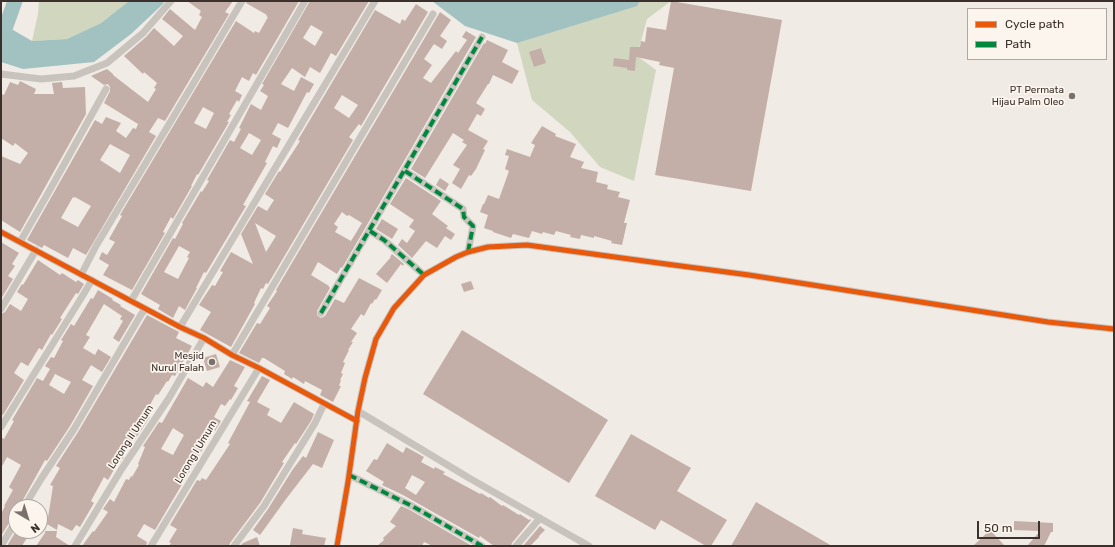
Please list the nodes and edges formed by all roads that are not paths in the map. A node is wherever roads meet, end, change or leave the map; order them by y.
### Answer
1 (171, 1) edge
2 (242, 1) edge
3 (305, 1) edge
4 (375, 1) edge
5 (433, 14) dead end
6 (482, 37) dead end
7 (1, 74) edge
8 (106, 89) dead end
9 (405, 170) junction
10 (370, 231) junction
11 (1, 232) edge
12 (20, 242) junction
13 (36, 250) junction
14 (468, 252) junction
15 (81, 274) junction
16 (424, 275) junction
17 (92, 280) junction
18 (131, 301) junction
19 (1, 308) edge
20 (146, 309) junction
21 (321, 313) dead end
22 (180, 327) junction
23 (1114, 329) edge
24 (204, 338) junction
25 (232, 355) junction
26 (259, 368) junction
27 (324, 404) junction
28 (358, 412) junction
29 (357, 421) junction
30 (1, 427) edge
31 (349, 475) junction
32 (29, 499) edge
33 (540, 518) junction
34 (8, 534) edge
35 (1, 546) edge
36 (75, 546) edge
37 (151, 546) edge
38 (234, 546) edge
39 (338, 546) edge
40 (482, 546) edge
41 (516, 546) edge
42 (589, 546) edge

1 - 7 street
2 - 15 street
3 - 18 street
4 - 22 street
5 - 25 street
6 - 9 street
8 - 12 street
9 - 10 street
9 - 14 street
10 - 16 street
10 - 21 street
11 - 12 street
12 - 13 street
13 - 15 street
13 - 19 street
14 - 16 street
14 - 23 street
15 - 17 street
16 - 28 street
17 - 18 street
17 - 30 street
18 - 20 street
20 - 22 street
20 - 32 street
22 - 24 street
24 - 25 street
24 - 36 street, Lorong II Umum
25 - 26 street
26 - 27 street
26 - 37 street, Lorong I Umum
27 - 29 street
27 - 38 street
28 - 29 street
28 - 33 street
29 - 31 street
31 - 39 street
31 - 40 street
33 - 41 street
33 - 42 street
34 - 35 street

